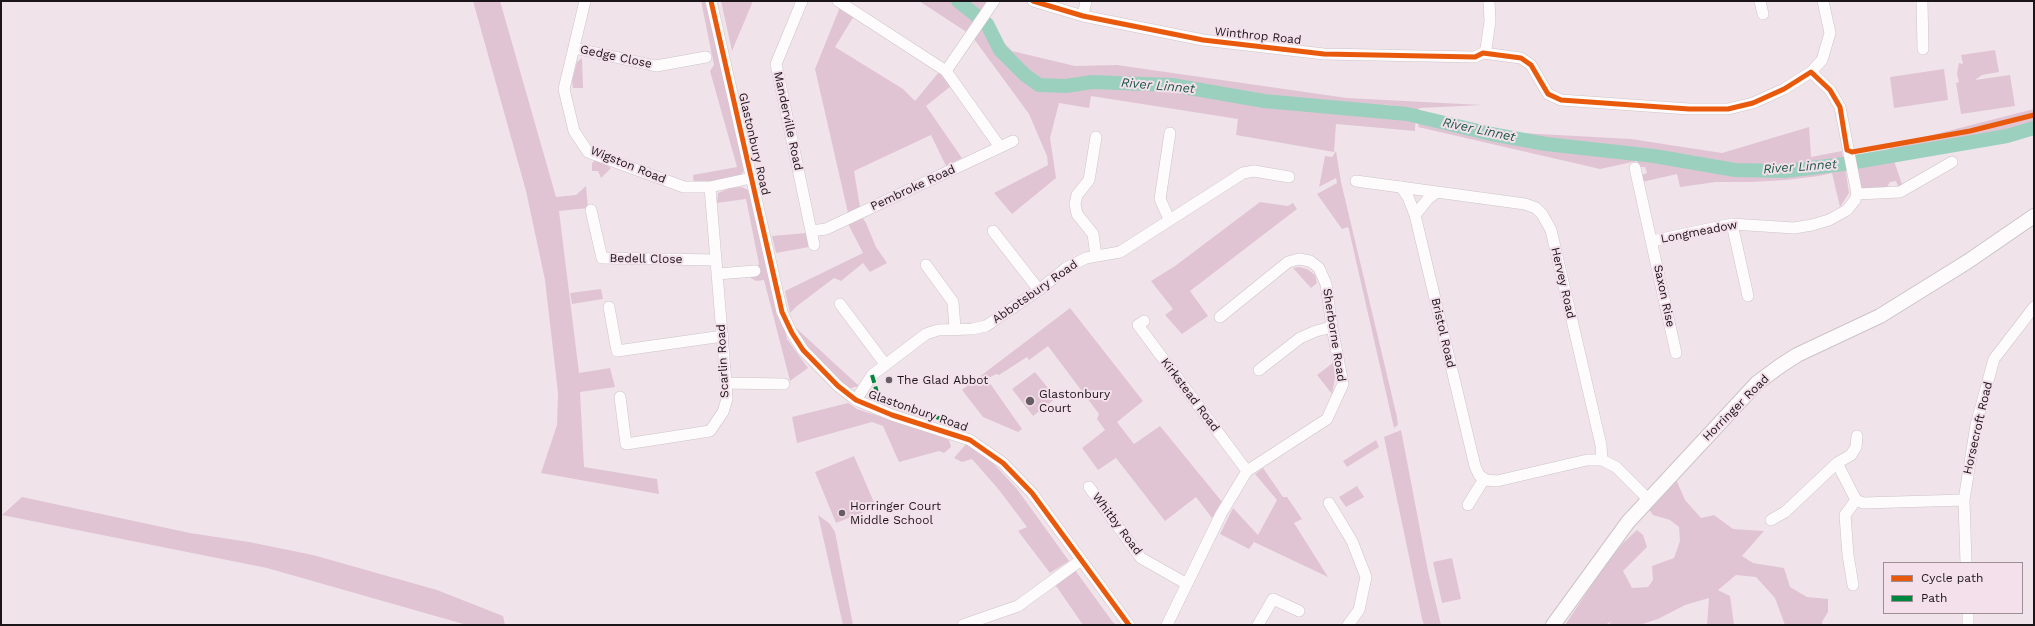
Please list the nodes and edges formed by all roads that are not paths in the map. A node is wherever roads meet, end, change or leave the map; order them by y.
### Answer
1 (711, 1) edge
2 (802, 1) edge
3 (838, 1) edge
4 (994, 1) edge
5 (1033, 1) edge
6 (1086, 1) edge
7 (1488, 1) edge
8 (1760, 1) edge
9 (1823, 1) edge
10 (1922, 1) edge
11 (582, 2) edge
12 (1762, 14) dead end
13 (1083, 16) junction
14 (574, 48) junction
15 (1923, 49) dead end
16 (1483, 53) junction
17 (706, 56) dead end
18 (946, 71) junction
19 (1811, 72) junction
20 (1170, 133) dead end
21 (1096, 137) dead end
22 (1013, 141) dead end
23 (1000, 147) junction
24 (1952, 162) dead end
25 (1635, 168) dead end
26 (1289, 177) dead end
27 (751, 178) junction
28 (1356, 181) dead end
29 (710, 186) junction
30 (1401, 187) junction
31 (1437, 192) junction
32 (1857, 194) junction
33 (591, 210) dead end
34 (1415, 215) junction
35 (2034, 216) edge
36 (1169, 219) junction
37 (1732, 224) junction
38 (812, 231) junction
39 (993, 231) dead end
40 (1652, 241) junction
41 (814, 246) dead end
42 (1096, 256) junction
43 (715, 260) junction
44 (926, 265) dead end
45 (717, 274) junction
46 (752, 274) dead end
47 (1039, 290) junction
48 (1748, 296) dead end
49 (840, 304) dead end
50 (609, 307) dead end
51 (2034, 307) edge
52 (1220, 317) dead end
53 (1144, 321) dead end
54 (1332, 327) junction
55 (955, 328) junction
56 (723, 336) junction
57 (1676, 353) dead end
58 (885, 364) junction
59 (1259, 370) dead end
60 (726, 383) junction
61 (784, 384) dead end
62 (620, 397) dead end
63 (856, 400) junction
64 (1857, 436) dead end
65 (1602, 460) junction
66 (1837, 463) junction
67 (1247, 471) junction
68 (1484, 479) junction
69 (1089, 488) dead end
70 (1648, 499) junction
71 (1856, 500) junction
72 (1964, 500) junction
73 (1329, 503) dead end
74 (1468, 505) dead end
75 (1771, 520) dead end
76 (1082, 560) junction
77 (1966, 562) edge
78 (1187, 584) junction
79 (1853, 585) dead end
80 (1299, 611) dead end
81 (1968, 614) edge
82 (963, 625) edge
83 (1130, 625) edge
84 (1167, 625) edge
85 (1258, 625) edge
86 (1348, 625) edge
87 (1553, 625) edge
88 (1968, 625) edge

1 - 27 street, Glastonbury Road
2 - 38 street, Manderville Road
3 - 18 street
4 - 18 street
5 - 13 street, Winthrop Road
6 - 13 street
7 - 16 street
8 - 12 street
9 - 19 street
10 - 15 street
11 - 14 street, Wigston Road
13 - 16 street, Winthrop Road
14 - 17 street, Gedge Close
14 - 29 street, Wigston Road
16 - 19 street, Winthrop Road
18 - 23 street
19 - 32 street
20 - 36 street
21 - 42 street
22 - 23 street, Pembroke Road
23 - 38 street, Pembroke Road
24 - 32 street
25 - 40 street, Saxon Rise
26 - 36 street, Abbotsbury Road
27 - 29 street, Wigston Road
27 - 63 street, Glastonbury Road
28 - 30 street, Hervey Road
29 - 43 street, Scarlin Road
30 - 31 street, Hervey Road
30 - 34 street, Bristol Road
31 - 34 street
31 - 65 street, Hervey Road
32 - 37 street, Longmeadow
33 - 43 street, Bedell Close
34 - 68 street, Bristol Road
35 - 70 main road, Horringer Road
36 - 42 street, Abbotsbury Road
37 - 40 street, Longmeadow
37 - 48 street
38 - 41 street, Manderville Road
39 - 47 street
40 - 57 street, Saxon Rise
42 - 47 street, Abbotsbury Road
43 - 45 street, Scarlin Road
44 - 55 street
45 - 46 street
45 - 56 street, Scarlin Road
47 - 55 street, Abbotsbury Road
49 - 58 street
50 - 56 street
51 - 72 street, Horsecroft Road
52 - 54 street, Sherborne Road
53 - 67 street, Kirkstead Road
54 - 59 street
54 - 67 street, Sherborne Road
55 - 58 street, Abbotsbury Road
56 - 60 street, Scarlin Road
58 - 63 street, Abbotsbury Road
60 - 61 street
60 - 62 street, Scarlin Road
63 - 76 street, Glastonbury Road
64 - 66 street
65 - 68 street
65 - 70 street
66 - 71 street
66 - 75 street
67 - 78 street, Sherborne Road
68 - 74 street
69 - 78 street, Whitby Road
70 - 87 main road, Horringer Road
71 - 72 street
71 - 79 street
72 - 77 street, Horsecroft Road
73 - 86 street
76 - 82 street
76 - 83 street, Glastonbury Road
78 - 84 street, Sherborne Road
80 - 85 street
81 - 88 street

